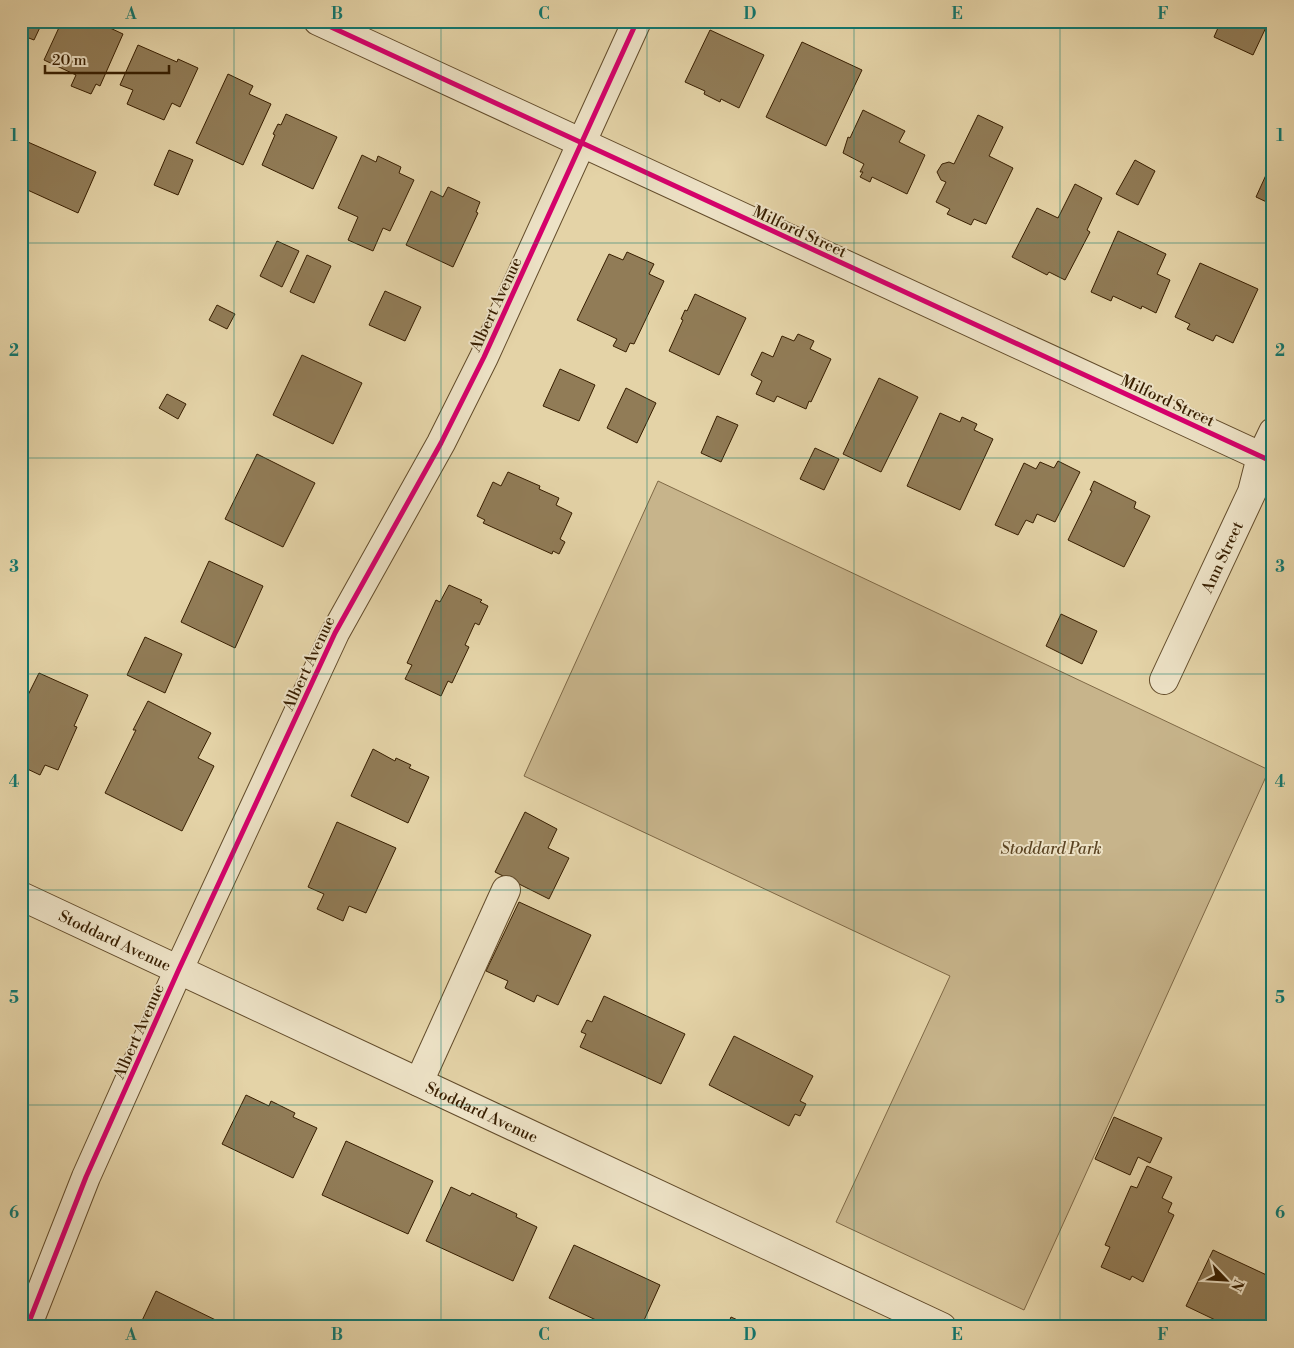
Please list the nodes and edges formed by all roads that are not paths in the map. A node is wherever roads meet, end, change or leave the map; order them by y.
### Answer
1 (318, 21) edge
2 (637, 21) edge
3 (582, 144) junction
4 (1273, 432) edge
5 (1267, 459) edge
6 (1164, 680) dead end
7 (506, 890) dead end
8 (21, 896) edge
9 (179, 969) junction
10 (420, 1082) junction
11 (27, 1327) edge
12 (942, 1327) edge

1 - 3 street, Milford Street
2 - 3 street, Albert Avenue
3 - 5 street, Milford Street
3 - 9 street, Albert Avenue
4 - 5 street, Ann Street
5 - 6 street, Ann Street
7 - 10 street
8 - 9 street, Stoddard Avenue
9 - 10 street, Stoddard Avenue
9 - 11 street, Albert Avenue
10 - 12 street, Stoddard Avenue

